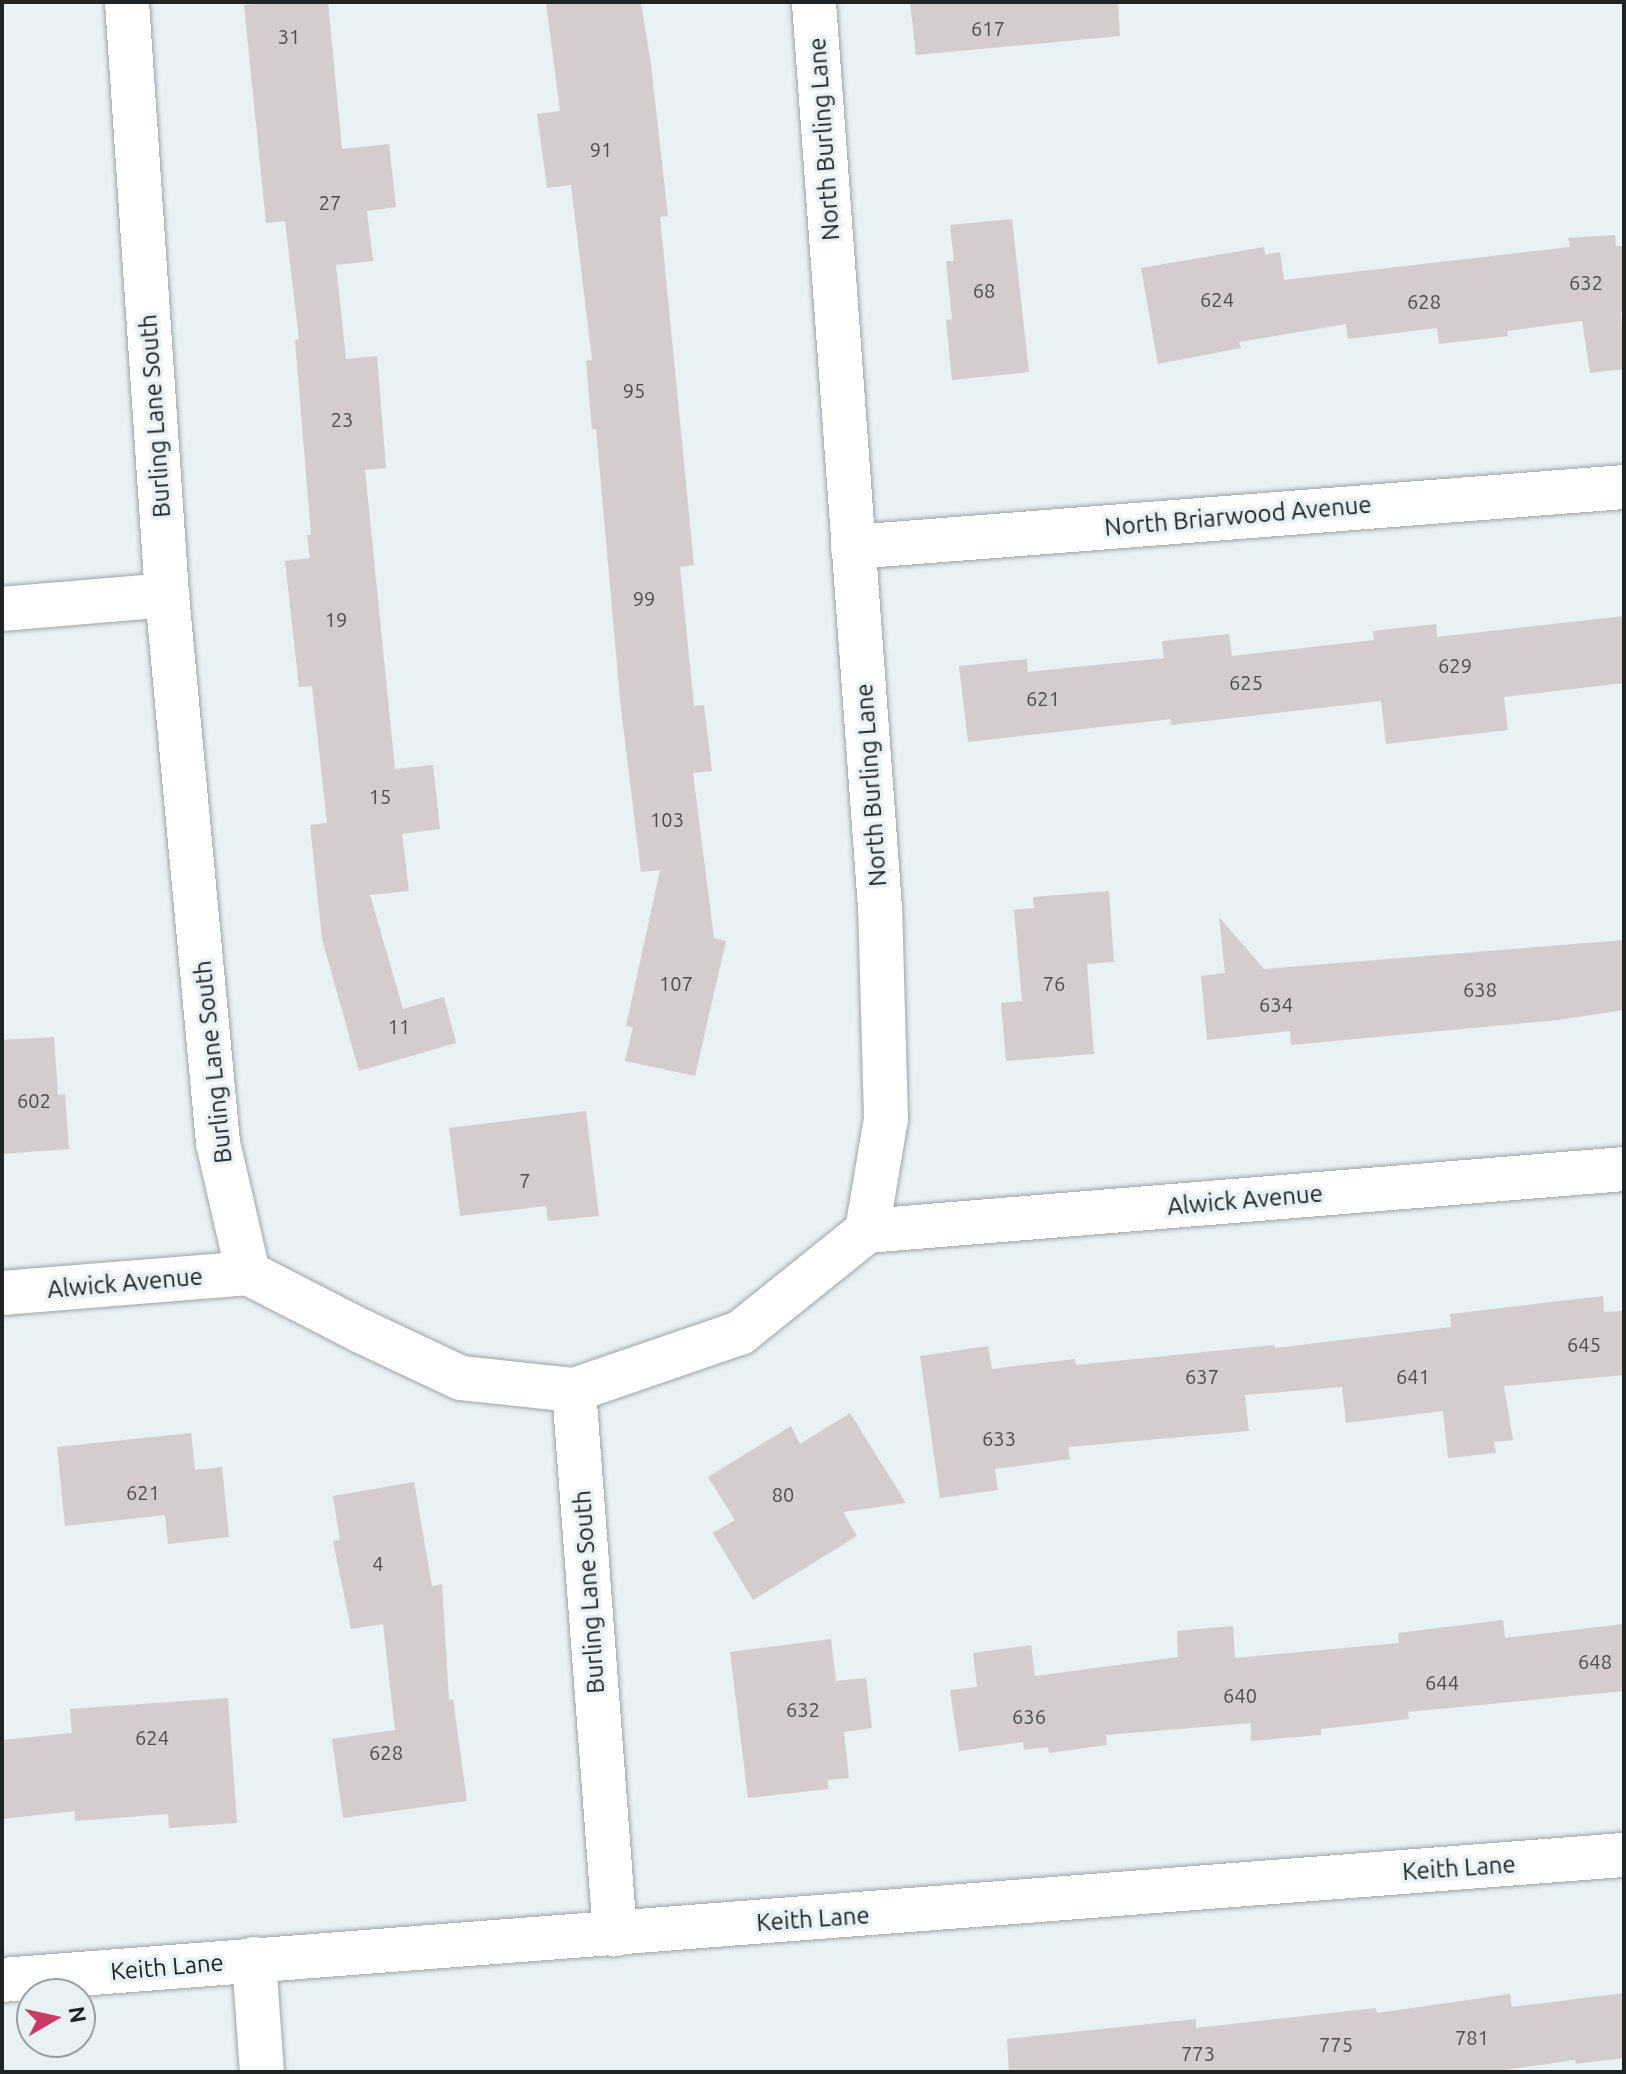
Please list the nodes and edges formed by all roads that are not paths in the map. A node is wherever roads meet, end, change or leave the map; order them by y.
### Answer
1 (127, 2) edge
2 (814, 2) edge
3 (1624, 487) edge
4 (853, 547) junction
5 (167, 595) junction
6 (2, 609) edge
7 (1624, 1169) edge
8 (867, 1231) junction
9 (248, 1273) junction
10 (2, 1293) edge
11 (574, 1390) junction
12 (1624, 1855) edge
13 (615, 1934) junction
14 (254, 1959) junction
15 (2, 1980) edge
16 (262, 2072) edge

1 - 5 street, Burling Lane South
2 - 4 street, North Burling Lane
3 - 4 street, North Briarwood Avenue
4 - 8 street, North Burling Lane
5 - 6 street
5 - 9 street, Burling Lane South
7 - 8 street, Alwick Avenue
8 - 11 street
9 - 10 street, Alwick Avenue
9 - 11 street
11 - 13 street, Burling Lane South
12 - 13 street, Keith Lane
13 - 14 street, Keith Lane
14 - 15 street, Keith Lane
14 - 16 street

